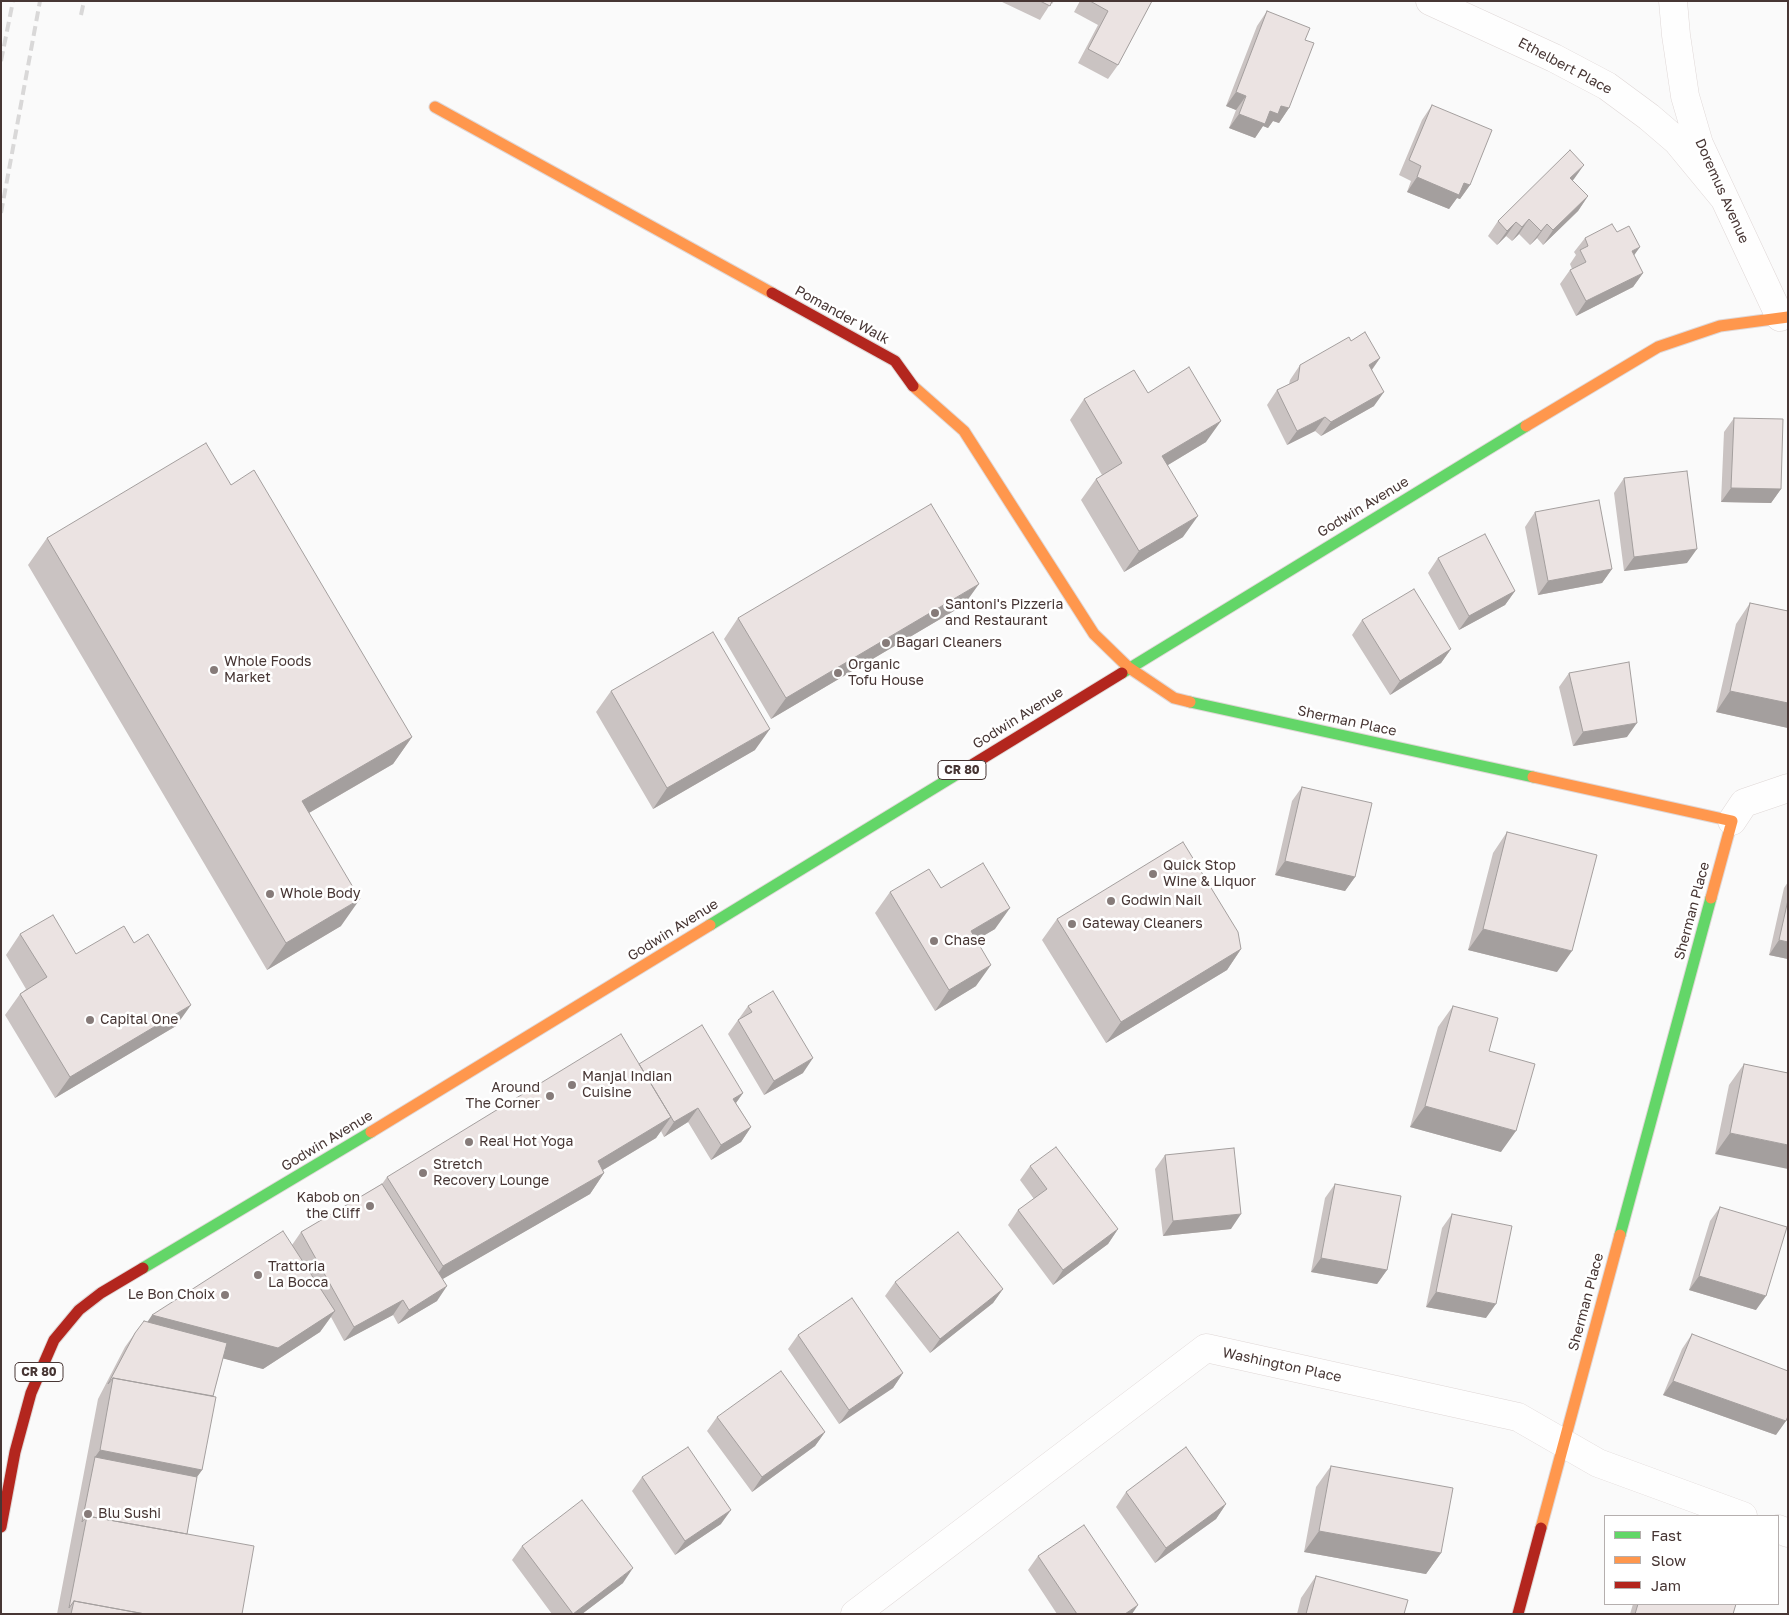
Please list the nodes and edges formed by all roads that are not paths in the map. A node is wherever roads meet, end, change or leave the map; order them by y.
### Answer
1 (1430, 1) edge
2 (1673, 1) edge
3 (435, 107) dead end
4 (1724, 198) junction
5 (1784, 317) edge
6 (1128, 667) junction
7 (1788, 788) edge
8 (1732, 822) junction
9 (1564, 1443) junction
10 (1740, 1515) edge
11 (1, 1527) edge
12 (855, 1614) edge
13 (1518, 1614) edge

1 - 4 street, Ethelbert Place
2 - 4 street, Doremus Avenue
3 - 6 street, Pomander Walk
4 - 5 street, Doremus Avenue
5 - 6 street, Godwin Avenue / CR 80
6 - 8 street, Sherman Place
6 - 11 street, Godwin Avenue / CR 80
7 - 8 street
8 - 9 street, Sherman Place
9 - 10 street, Washington Place
9 - 12 street, Washington Place
9 - 13 street, Sherman Place

